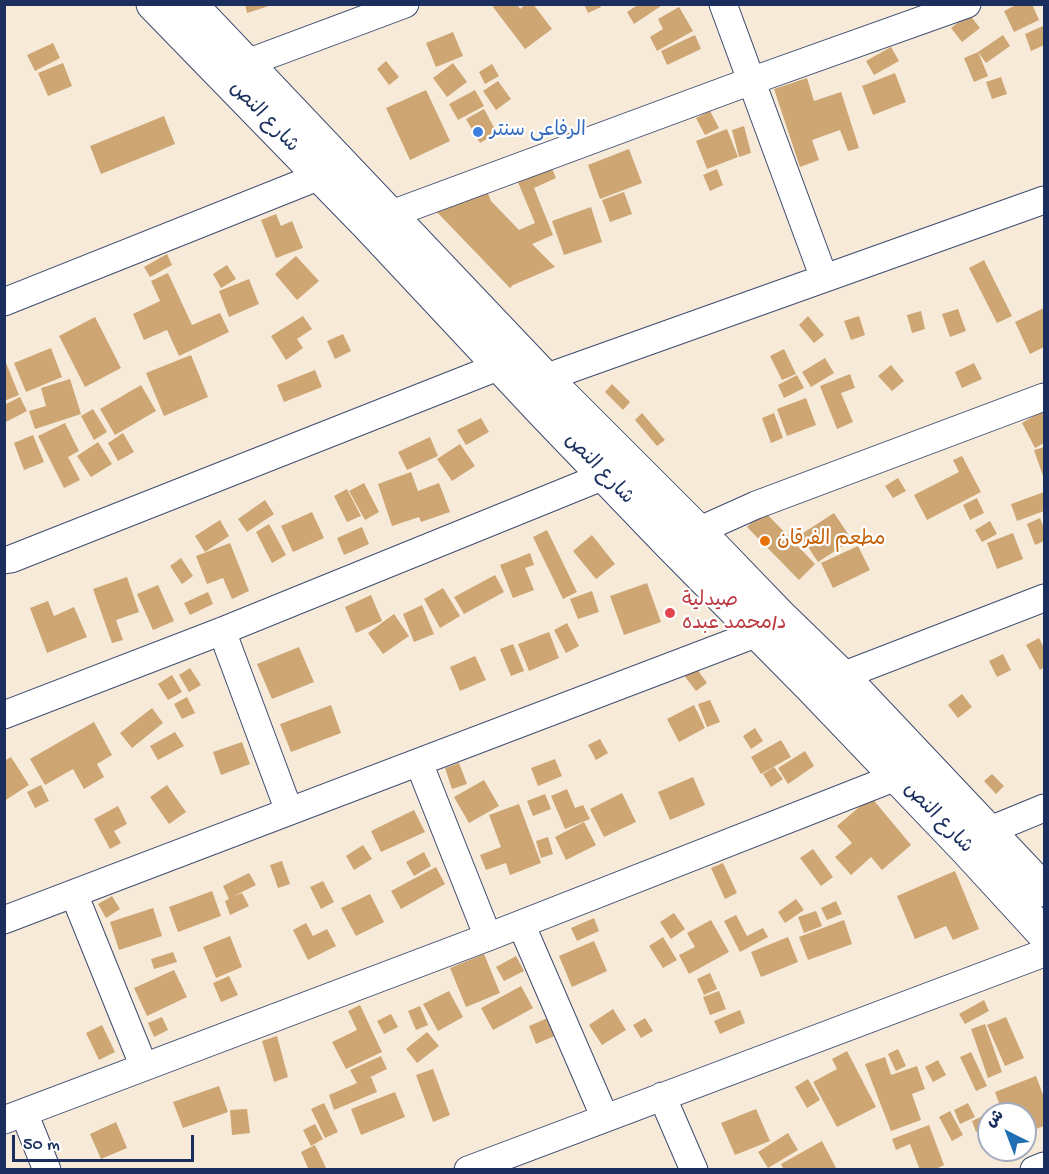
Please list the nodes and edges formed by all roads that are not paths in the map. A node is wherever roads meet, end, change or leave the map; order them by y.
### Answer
1 (153, 4) edge
2 (190, 4) edge
3 (405, 4) edge
4 (723, 4) edge
5 (967, 4) edge
6 (247, 63) junction
7 (751, 81) junction
8 (331, 170) junction
9 (1044, 200) edge
10 (389, 215) junction
11 (825, 278) junction
12 (4, 302) edge
13 (500, 366) junction
14 (545, 378) junction
15 (1044, 397) edge
16 (604, 476) junction
17 (698, 531) junction
18 (4, 560) edge
19 (1044, 598) edge
20 (222, 631) junction
21 (758, 633) junction
22 (842, 676) junction
23 (4, 715) edge
24 (419, 763) junction
25 (896, 777) junction
26 (1044, 808) edge
27 (289, 811) junction
28 (988, 831) junction
29 (1044, 890) edge
30 (74, 894) junction
31 (4, 920) edge
32 (521, 924) junction
33 (1044, 934) edge
34 (488, 937) junction
35 (1044, 953) edge
36 (144, 1067) junction
37 (662, 1096) junction
38 (14, 1116) edge
39 (605, 1118) junction
40 (1044, 1166) edge
41 (47, 1170) edge
42 (468, 1170) edge
43 (694, 1170) edge
44 (1034, 1170) edge

1 - 8 main road, شارع النص
2 - 6 main road, شارع النص
3 - 6 street
4 - 7 street
5 - 7 street
6 - 8 main road, شارع النص
7 - 10 street
7 - 11 street
8 - 10 main road, شارع النص
8 - 12 street
8 - 13 main road, شارع النص
9 - 11 street
10 - 14 main road, شارع النص
11 - 14 street
13 - 16 main road, شارع النص
13 - 18 street
14 - 17 main road, شارع النص
15 - 17 street
16 - 20 street
16 - 21 main road, شارع النص
17 - 22 main road, شارع النص
19 - 22 street
20 - 23 street
20 - 27 street
21 - 24 street
21 - 25 main road, شارع النص
22 - 28 main road, شارع النص
24 - 27 street
24 - 34 street
25 - 32 street
25 - 33 main road, شارع النص
26 - 28 street
27 - 30 street
28 - 29 main road, شارع النص
30 - 31 street
30 - 36 street
32 - 34 street
32 - 39 street
34 - 36 street
35 - 37 street
36 - 38 street
37 - 39 street
37 - 43 street
38 - 41 street
39 - 42 street
40 - 44 street

